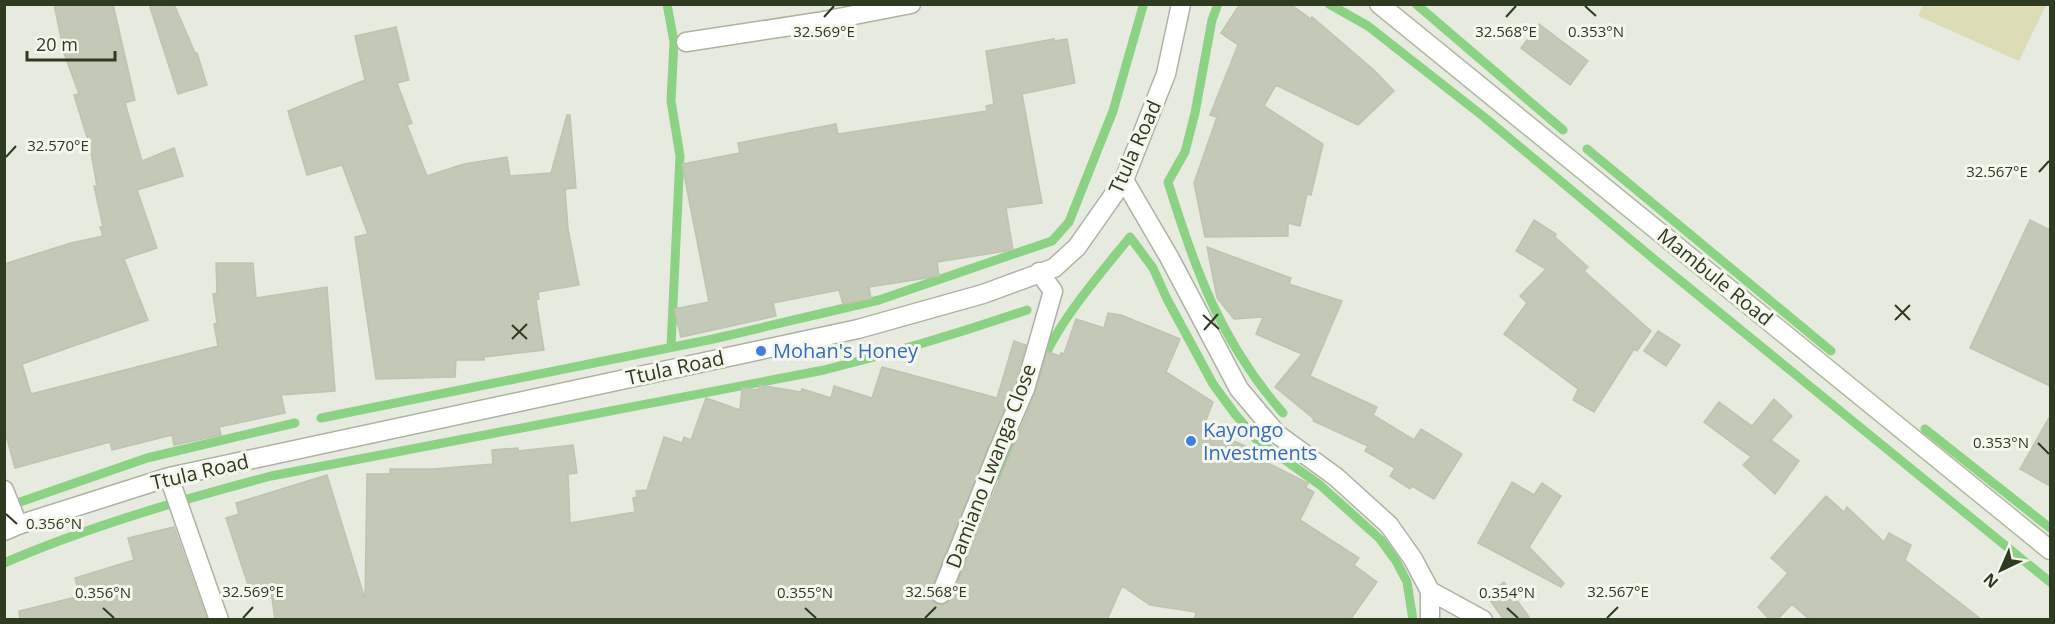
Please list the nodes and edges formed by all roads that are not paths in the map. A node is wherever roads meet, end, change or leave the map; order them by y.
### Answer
1 (911, 4) edge
2 (1181, 4) edge
3 (1379, 4) edge
4 (686, 42) dead end
5 (1124, 180) junction
6 (1040, 272) junction
7 (169, 477) junction
8 (4, 490) edge
9 (11, 528) edge
10 (2050, 550) edge
11 (1430, 591) junction
12 (941, 594) dead end
13 (219, 620) edge
14 (1430, 620) edge
15 (1482, 620) edge

1 - 4 street
2 - 5 street, Ttula Road
3 - 10 street, Mambule Road
5 - 6 street, Ttula Road
5 - 11 street
6 - 7 street, Ttula Road
6 - 12 street, Damiano Lwanga Close
7 - 9 street, Ttula Road
7 - 13 street
8 - 9 street
11 - 14 street
11 - 15 street

